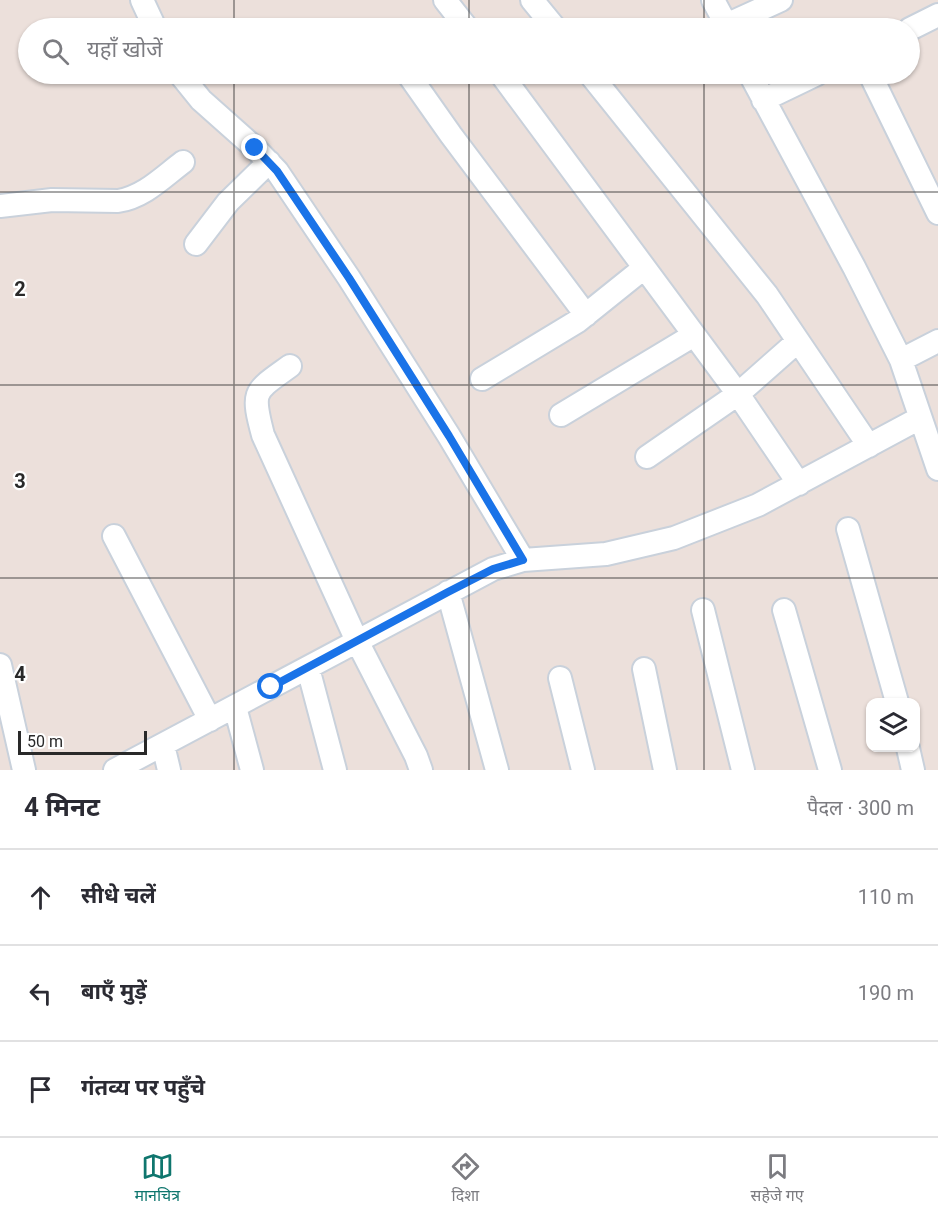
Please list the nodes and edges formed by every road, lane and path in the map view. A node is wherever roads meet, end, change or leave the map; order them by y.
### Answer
1 (142, 0) edge
2 (445, 0) edge
3 (532, 0) edge
4 (714, 0) edge
5 (781, 0) edge
6 (935, 12) edge
7 (150, 18) edge
8 (459, 18) edge
9 (547, 18) edge
10 (723, 18) edge
11 (745, 18) edge
12 (920, 22) edge
13 (188, 84) edge
14 (415, 84) edge
15 (508, 84) edge
16 (598, 84) edge
17 (755, 84) edge
18 (796, 84) edge
19 (875, 84) edge
20 (763, 100) junction
21 (183, 162) dead end
22 (269, 162) junction
23 (0, 206) edge
24 (938, 213) edge
25 (196, 244) dead end
26 (644, 268) junction
27 (586, 315) junction
28 (693, 335) junction
29 (798, 341) junction
30 (938, 341) edge
31 (901, 360) junction
32 (290, 366) dead end
33 (483, 379) dead end
34 (738, 394) junction
35 (561, 415) dead end
36 (920, 418) junction
37 (869, 446) junction
38 (647, 457) dead end
39 (938, 469) edge
40 (799, 484) junction
41 (848, 529) dead end
42 (114, 536) dead end
43 (523, 560) junction
44 (448, 592) junction
45 (703, 610) dead end
46 (784, 610) dead end
47 (357, 641) junction
48 (0, 665) edge
49 (308, 668) junction
50 (644, 669) dead end
51 (560, 678) dead end
52 (896, 698) edge
53 (235, 707) junction
54 (210, 720) junction
55 (163, 745) junction
56 (909, 752) edge
57 (24, 770) edge
58 (115, 770) edge
59 (170, 770) edge
60 (252, 770) edge
61 (335, 770) edge
62 (421, 770) edge
63 (497, 770) edge
64 (583, 770) edge
65 (665, 770) edge
66 (743, 770) edge
67 (830, 770) edge
68 (913, 770) edge

1 - 7 street
2 - 8 street
3 - 9 street
4 - 10 street
5 - 11 street
6 - 12 street
13 - 22 street
14 - 27 street
15 - 26 street
16 - 29 street
17 - 20 street
18 - 20 street
19 - 24 street
20 - 31 street
21 - 23 street
22 - 25 street
22 - 43 street
26 - 27 street
26 - 28 street
27 - 33 street
28 - 34 street
28 - 35 street
29 - 34 street
29 - 37 street
30 - 31 street
31 - 36 street
32 - 47 street
34 - 38 street
34 - 40 street
36 - 37 street
36 - 39 street
37 - 40 street
40 - 43 street
41 - 52 street
42 - 54 street
43 - 44 street
44 - 47 street
44 - 63 street
45 - 66 street
46 - 67 street
47 - 49 street
47 - 62 street
48 - 57 street
49 - 53 street
49 - 61 street
50 - 65 street
51 - 64 street
53 - 54 street
53 - 60 street
54 - 55 street
55 - 58 street
55 - 59 street
56 - 68 street

